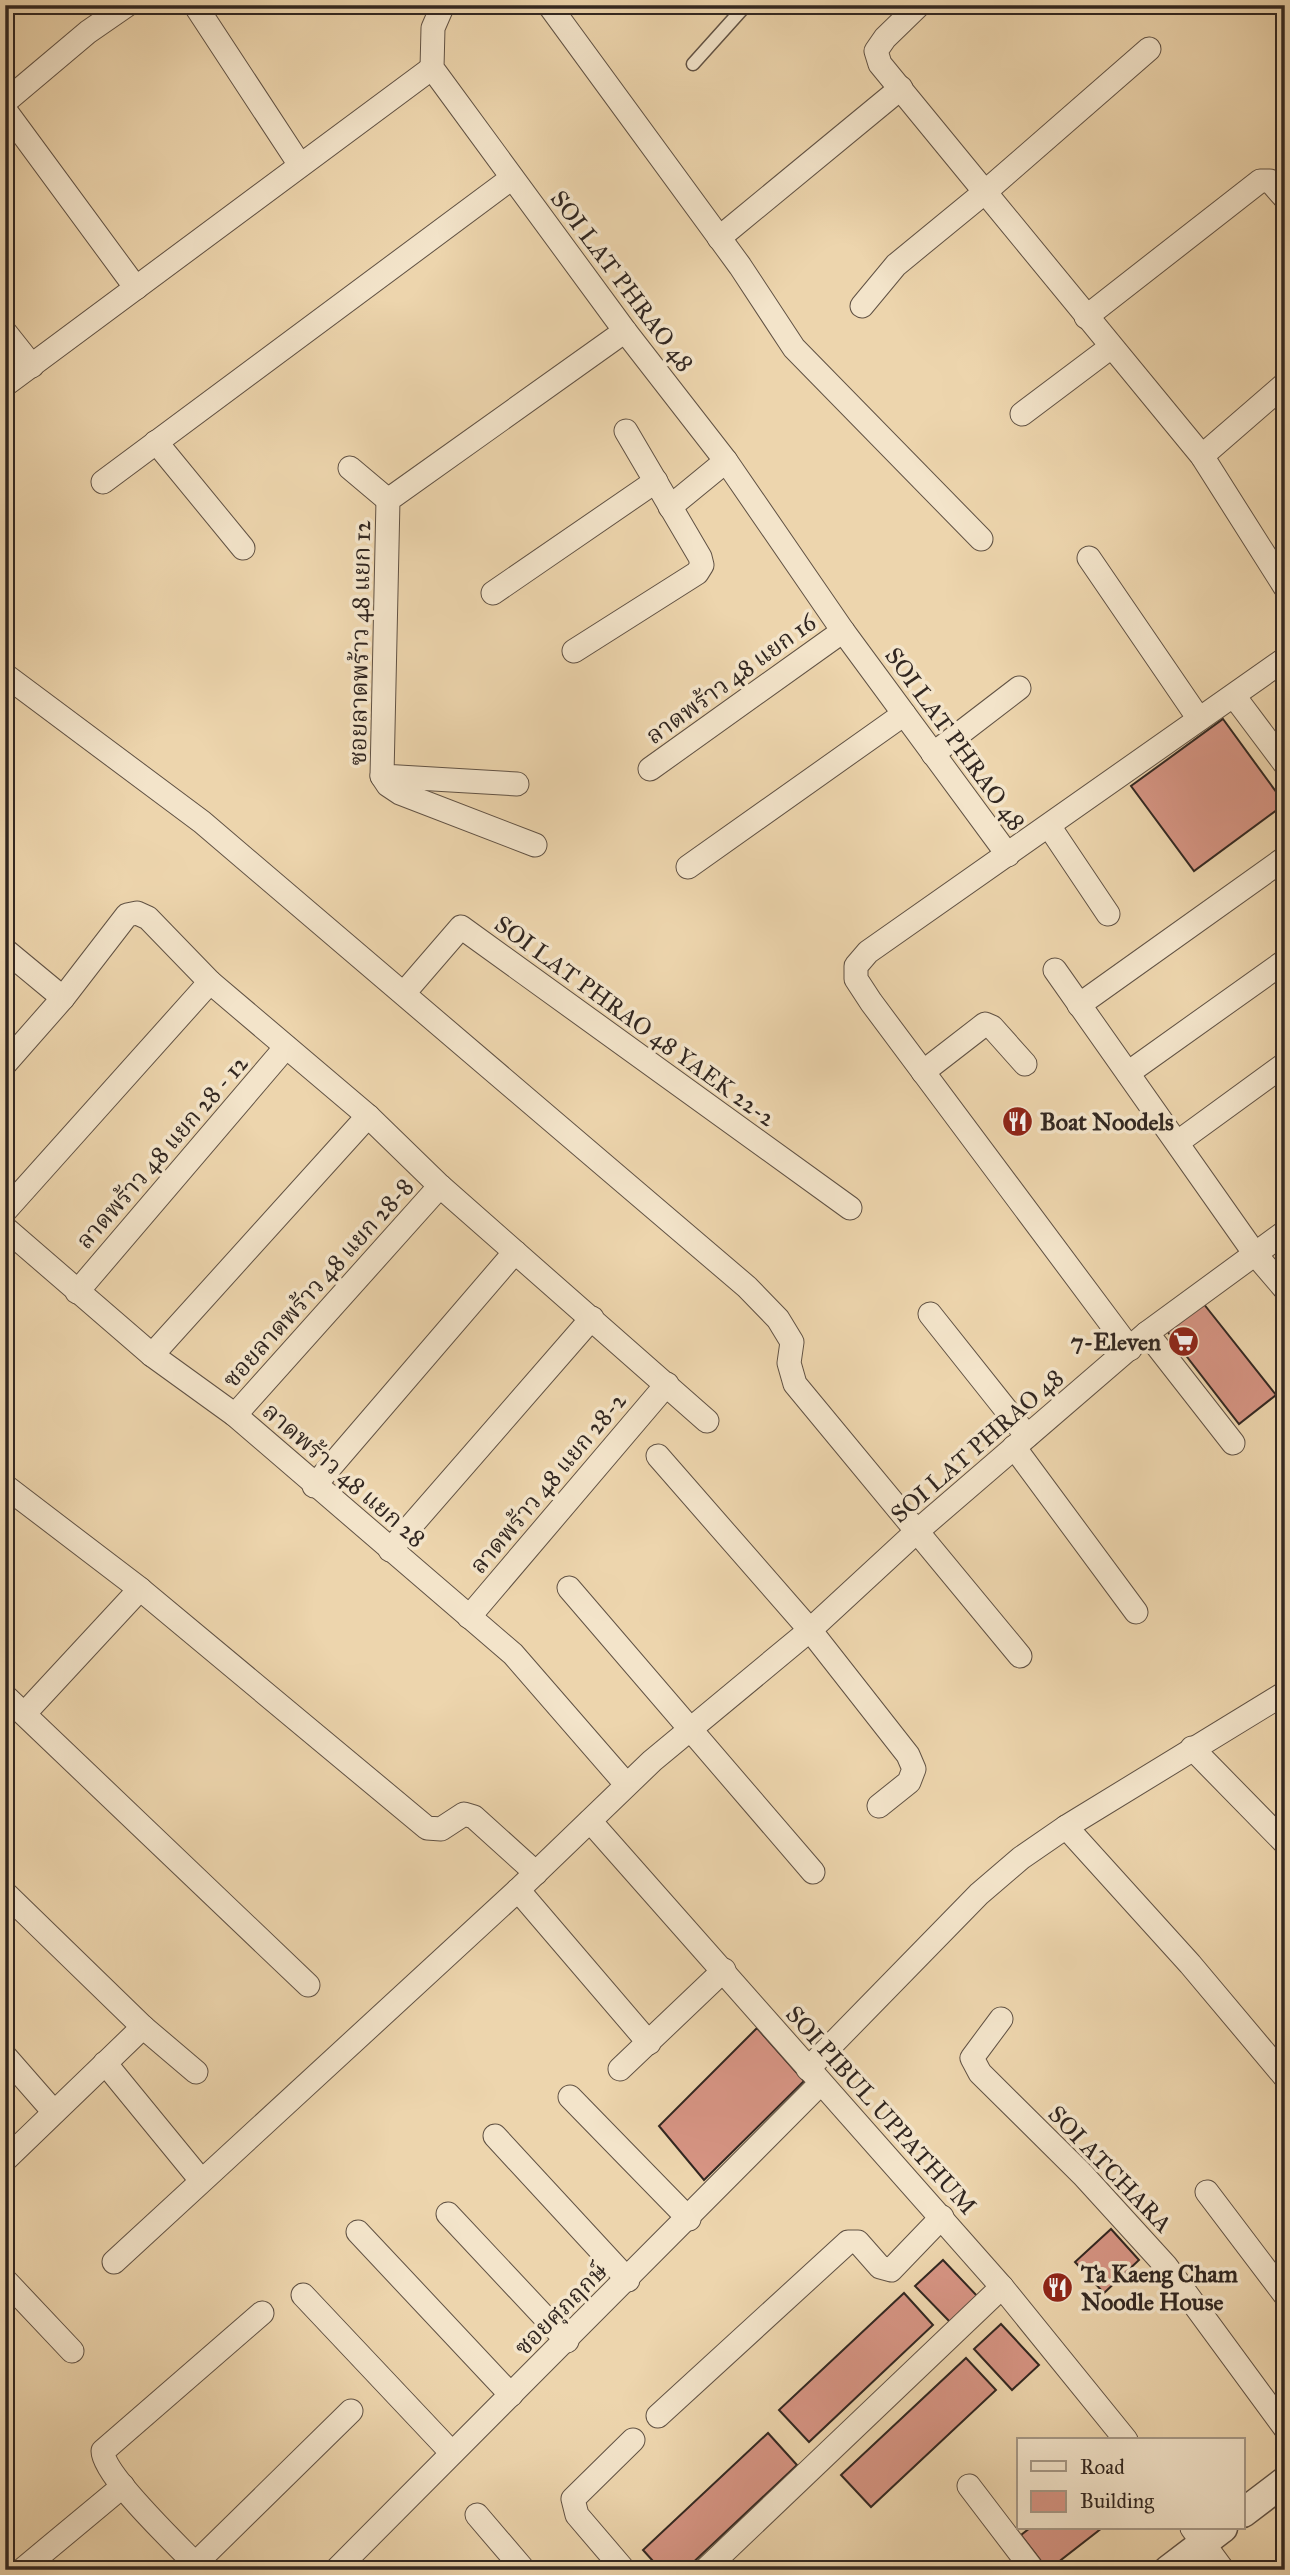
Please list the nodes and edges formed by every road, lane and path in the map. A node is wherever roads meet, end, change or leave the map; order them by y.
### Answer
1 (127, 5) edge
2 (195, 5) edge
3 (443, 5) edge
4 (549, 5) edge
5 (746, 5) edge
6 (919, 5) edge
7 (1149, 49) dead end
8 (693, 64) dead end
9 (432, 68) junction
10 (901, 88) junction
11 (5, 102) edge
12 (5, 110) edge
13 (300, 165) junction
14 (512, 178) junction
15 (985, 192) junction
16 (1285, 198) edge
17 (719, 238) junction
18 (136, 288) junction
19 (862, 306) dead end
20 (1086, 317) junction
21 (625, 331) junction
22 (5, 332) edge
23 (1111, 347) junction
24 (32, 366) junction
25 (1285, 384) edge
26 (5, 385) edge
27 (1022, 414) dead end
28 (626, 431) dead end
29 (156, 442) junction
30 (1202, 456) junction
31 (726, 461) junction
32 (350, 468) dead end
33 (656, 481) junction
34 (103, 482) dead end
35 (388, 500) junction
36 (670, 507) junction
37 (981, 539) dead end
38 (243, 548) dead end
39 (1089, 558) dead end
40 (1285, 587) edge
41 (494, 593) dead end
42 (843, 631) junction
43 (574, 651) dead end
44 (1285, 659) edge
45 (5, 675) edge
46 (1019, 688) dead end
47 (1234, 696) junction
48 (904, 714) junction
49 (1199, 719) junction
50 (933, 754) junction
51 (1283, 758) edge
52 (650, 769) dead end
53 (382, 776) junction
54 (517, 784) dead end
55 (1049, 826) junction
56 (535, 845) dead end
57 (1008, 855) junction
58 (1285, 858) edge
59 (688, 867) dead end
60 (1108, 914) dead end
61 (5, 950) edge
62 (1285, 961) edge
63 (1055, 970) dead end
64 (210, 982) junction
65 (404, 993) junction
66 (63, 998) junction
67 (1079, 1005) junction
68 (286, 1047) junction
69 (5, 1064) edge
70 (1025, 1064) dead end
71 (1285, 1064) edge
72 (923, 1072) junction
73 (1128, 1073) junction
74 (368, 1116) junction
75 (1178, 1142) junction
76 (440, 1186) junction
77 (850, 1209) dead end
78 (5, 1211) edge
79 (5, 1228) edge
80 (1285, 1232) edge
81 (514, 1252) junction
82 (1255, 1254) junction
83 (1285, 1289) edge
84 (77, 1292) junction
85 (930, 1314) dead end
86 (592, 1318) junction
87 (1147, 1333) junction
88 (1130, 1349) junction
89 (152, 1355) junction
90 (667, 1384) junction
91 (235, 1415) junction
92 (707, 1421) dead end
93 (1021, 1441) junction
94 (1233, 1443) dead end
95 (658, 1456) dead end
96 (5, 1486) edge
97 (314, 1486) junction
98 (915, 1532) junction
99 (390, 1550) junction
100 (569, 1588) dead end
101 (140, 1590) junction
102 (1136, 1612) dead end
103 (469, 1617) junction
104 (810, 1630) junction
105 (1020, 1656) dead end
106 (1285, 1693) edge
107 (5, 1696) edge
108 (25, 1713) junction
109 (691, 1728) junction
110 (1192, 1748) junction
111 (626, 1784) junction
112 (879, 1806) dead end
113 (590, 1821) junction
114 (1066, 1827) junction
115 (1285, 1843) edge
116 (813, 1872) dead end
117 (536, 1873) junction
118 (518, 1890) junction
119 (5, 1893) edge
120 (724, 1970) junction
121 (308, 1985) dead end
122 (1001, 2019) dead end
123 (143, 2027) junction
124 (649, 2043) junction
125 (5, 2056) edge
126 (105, 2063) junction
127 (1280, 2063) edge
128 (620, 2069) dead end
129 (196, 2072) dead end
130 (814, 2076) junction
131 (570, 2097) dead end
132 (54, 2112) junction
133 (495, 2136) dead end
134 (5, 2160) edge
135 (200, 2179) junction
136 (1207, 2192) dead end
137 (448, 2214) dead end
138 (942, 2217) junction
139 (689, 2219) junction
140 (358, 2232) dead end
141 (114, 2262) dead end
142 (5, 2280) edge
143 (628, 2280) junction
144 (1002, 2287) junction
145 (1285, 2294) edge
146 (303, 2295) dead end
147 (262, 2313) dead end
148 (567, 2341) junction
149 (72, 2351) dead end
150 (511, 2395) junction
151 (351, 2411) dead end
152 (658, 2416) dead end
153 (1285, 2428) edge
154 (1124, 2438) edge
155 (633, 2440) dead end
156 (452, 2453) junction
157 (1285, 2481) edge
158 (123, 2486) junction
159 (969, 2486) dead end
160 (1244, 2512) edge
161 (477, 2515) dead end
162 (1206, 2533) edge
163 (195, 2568) edge
164 (22, 2570) edge
165 (336, 2570) edge
166 (524, 2570) edge
167 (624, 2570) edge
168 (705, 2570) edge
169 (1033, 2570) edge
170 (1168, 2570) edge
171 (1223, 2570) edge

1 - 11 street
2 - 13 street
3 - 9 street
4 - 17 street
5 - 8 lane
6 - 10 street
7 - 15 street
9 - 13 street
9 - 14 street, SOI LAT PHRAO 48
10 - 15 street
10 - 17 street
12 - 18 street
13 - 18 street
14 - 21 street, SOI LAT PHRAO 48
14 - 29 street
15 - 19 street
15 - 20 street
16 - 20 street
17 - 37 street
18 - 24 street
20 - 23 street
21 - 31 street, SOI LAT PHRAO 48
21 - 35 street, ซอยลาดพร้าว 48 แยก 12
22 - 24 street
23 - 27 street
23 - 30 street
24 - 26 street
25 - 30 street
28 - 33 street
29 - 34 street
29 - 38 street
30 - 40 street
31 - 36 street
31 - 42 street, SOI LAT PHRAO 48
32 - 35 street
33 - 36 street
33 - 41 street
35 - 53 street, ซอยลาดพร้าว 48 แยก 12
36 - 43 street
39 - 49 street
42 - 48 street, SOI LAT PHRAO 48
42 - 52 street, ลาดพร้าว 48 แยก 16
44 - 47 street
45 - 65 street
46 - 50 street
47 - 49 street
47 - 51 street
48 - 50 street, SOI LAT PHRAO 48
48 - 59 street
49 - 55 street
50 - 57 street, SOI LAT PHRAO 48
53 - 54 street, ซอยลาดพร้าว 48 แยก 12
53 - 56 street
55 - 57 street
55 - 60 street
57 - 72 street, SOI LAT PHRAO 48
58 - 67 street
61 - 66 street
62 - 73 street
63 - 67 street
64 - 66 street
64 - 68 street
64 - 78 street
65 - 77 street, SOI LAT PHRAO 48 YAEK 22-2
65 - 98 street
66 - 69 street
67 - 73 street
68 - 74 street
68 - 84 street, ลาดพร้าว 48 แยก 28 - 12
70 - 72 street
71 - 75 street
72 - 88 street, SOI LAT PHRAO 48
73 - 75 street
74 - 76 street
74 - 89 street
75 - 82 street
76 - 81 street
76 - 91 street, ซอยลาดพร้าว 48 แยก 28-8
79 - 84 street, ลาดพร้าว 48 แยก 28
80 - 82 street
81 - 86 street
81 - 97 street
82 - 83 street
82 - 87 street
84 - 89 street, ลาดพร้าว 48 แยก 28
85 - 93 street
86 - 90 street
86 - 99 street
87 - 88 street
87 - 94 street
88 - 93 street, SOI LAT PHRAO 48
89 - 91 street, ลาดพร้าว 48 แยก 28
90 - 92 street
90 - 103 street, ลาดพร้าว 48 แยก 28-2
91 - 97 street, ลาดพร้าว 48 แยก 28
93 - 98 street, SOI LAT PHRAO 48
93 - 102 street
95 - 104 street
96 - 101 street
97 - 99 street, ลาดพร้าว 48 แยก 28
98 - 104 street, SOI LAT PHRAO 48
98 - 105 street
99 - 103 street, ลาดพร้าว 48 แยก 28
100 - 109 street
101 - 108 street
101 - 117 street
103 - 111 street, ลาดพร้าว 48 แยก 28
104 - 109 street, SOI LAT PHRAO 48
104 - 112 street
106 - 110 street, ซอยศุภฤกษ์
107 - 108 street
108 - 121 street
109 - 111 street, SOI LAT PHRAO 48
109 - 116 street
110 - 114 street, ซอยศุภฤกษ์
110 - 115 street
111 - 113 street, SOI LAT PHRAO 48
113 - 117 street, SOI LAT PHRAO 48
113 - 120 street, SOI PIBUL UPPATHUM
114 - 127 street
114 - 130 street, ซอยศุภฤกษ์
117 - 118 street, SOI LAT PHRAO 48
118 - 124 street
118 - 135 street, SOI LAT PHRAO 48
119 - 123 street
120 - 124 street
120 - 130 street, SOI PIBUL UPPATHUM
122 - 153 street, SOI ATCHARA
123 - 126 street
123 - 129 street
124 - 128 street
125 - 132 street
126 - 132 street
126 - 135 street
130 - 138 street, SOI PIBUL UPPATHUM
130 - 139 street, ซอยศุภฤกษ์
131 - 139 street
132 - 134 street
133 - 143 street
135 - 141 street, SOI LAT PHRAO 48
136 - 145 street
137 - 148 street
138 - 144 street, SOI PIBUL UPPATHUM
138 - 152 street
139 - 143 street, ซอยศุภฤกษ์
140 - 150 street
142 - 149 street
143 - 148 street, ซอยศุภฤกษ์
144 - 154 street, SOI PIBUL UPPATHUM
144 - 168 street
146 - 156 street
147 - 158 street
148 - 150 street, ซอยศุภฤกษ์
150 - 156 street, ซอยศุภฤกษ์
151 - 163 street
155 - 167 street
156 - 165 street, ซอยศุภฤกษ์
157 - 160 street
158 - 163 street
158 - 164 street
159 - 169 street
161 - 166 street
162 - 170 street
162 - 171 street

